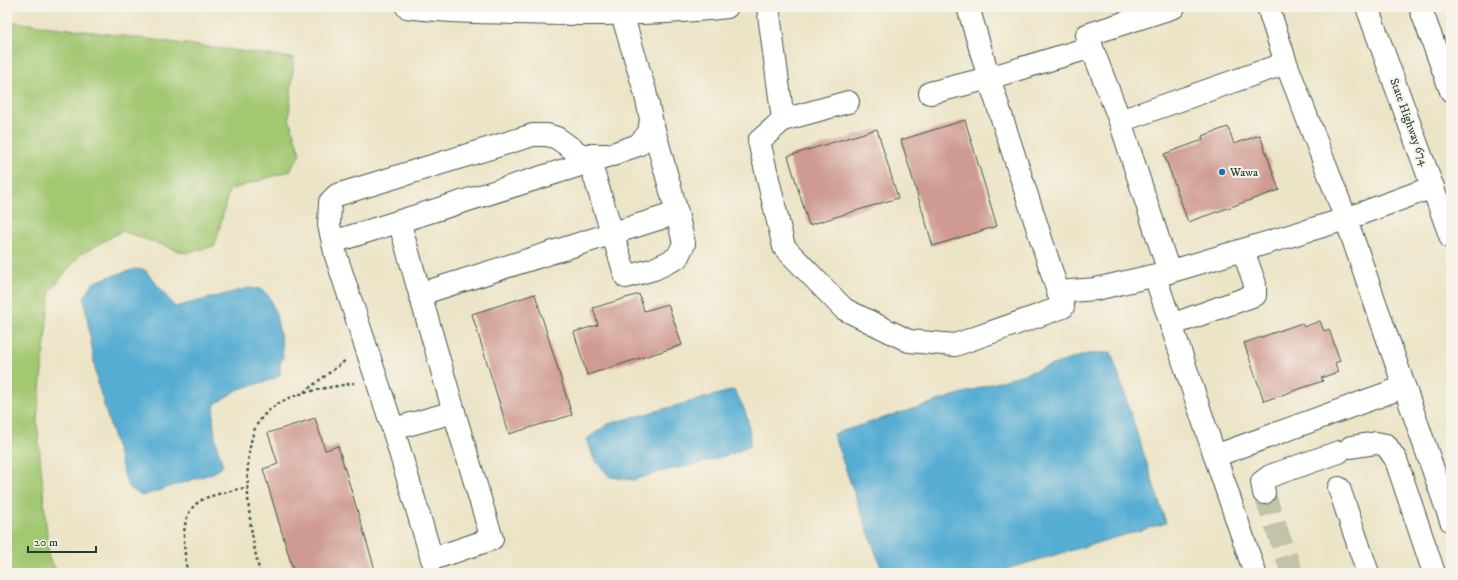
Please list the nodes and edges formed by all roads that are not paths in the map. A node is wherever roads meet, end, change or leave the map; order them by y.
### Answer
1 (407, 7) edge
2 (727, 7) edge
3 (768, 7) edge
4 (968, 7) edge
5 (1174, 7) edge
6 (1268, 7) edge
7 (1367, 7) edge
8 (1420, 7) edge
9 (623, 10) edge
10 (1092, 47) junction
11 (1286, 63) junction
12 (989, 78) junction
13 (1451, 91) edge
14 (930, 93) dead end
15 (848, 102) dead end
16 (651, 119) junction
17 (783, 120) junction
18 (1120, 121) junction
19 (613, 155) junction
20 (590, 162) junction
21 (1433, 188) junction
22 (677, 213) junction
23 (1346, 219) junction
24 (399, 222) junction
25 (612, 233) junction
26 (1451, 238) edge
27 (333, 242) junction
28 (1243, 250) junction
29 (1162, 274) junction
30 (1058, 292) junction
31 (420, 294) junction
32 (1171, 325) junction
33 (1404, 387) junction
34 (454, 412) junction
35 (393, 429) junction
36 (1215, 456) junction
37 (1339, 488) dead end
38 (1264, 493) tunnel mouth
39 (1451, 521) edge
40 (1255, 573) edge
41 (1368, 573) edge
42 (1434, 573) edge

1 - 9 main road
2 - 9 main road
3 - 17 main road
4 - 12 main road
5 - 10 main road
6 - 11 main road
7 - 21 main road, State Highway 674
8 - 13 main road
9 - 16 main road
10 - 12 main road
10 - 18 main road
11 - 18 main road
11 - 23 main road
12 - 14 main road
12 - 30 main road
15 - 17 main road
16 - 19 main road
16 - 22 main road
17 - 30 main road
18 - 29 main road
19 - 20 main road
19 - 27 main road
20 - 24 main road
20 - 25 main road
21 - 23 main road
21 - 26 main road, State Highway 674
22 - 25 main road
22 - 25 main road
23 - 28 main road
23 - 33 main road
24 - 27 main road
24 - 31 main road
25 - 31 main road
27 - 35 main road
28 - 29 main road
28 - 32 main road
29 - 30 main road
29 - 32 main road
31 - 34 main road
32 - 36 main road
33 - 36 main road
33 - 39 main road
34 - 35 main road
34 - 35 main road
36 - 40 main road
37 - 41 main road
38 - 42 main road

